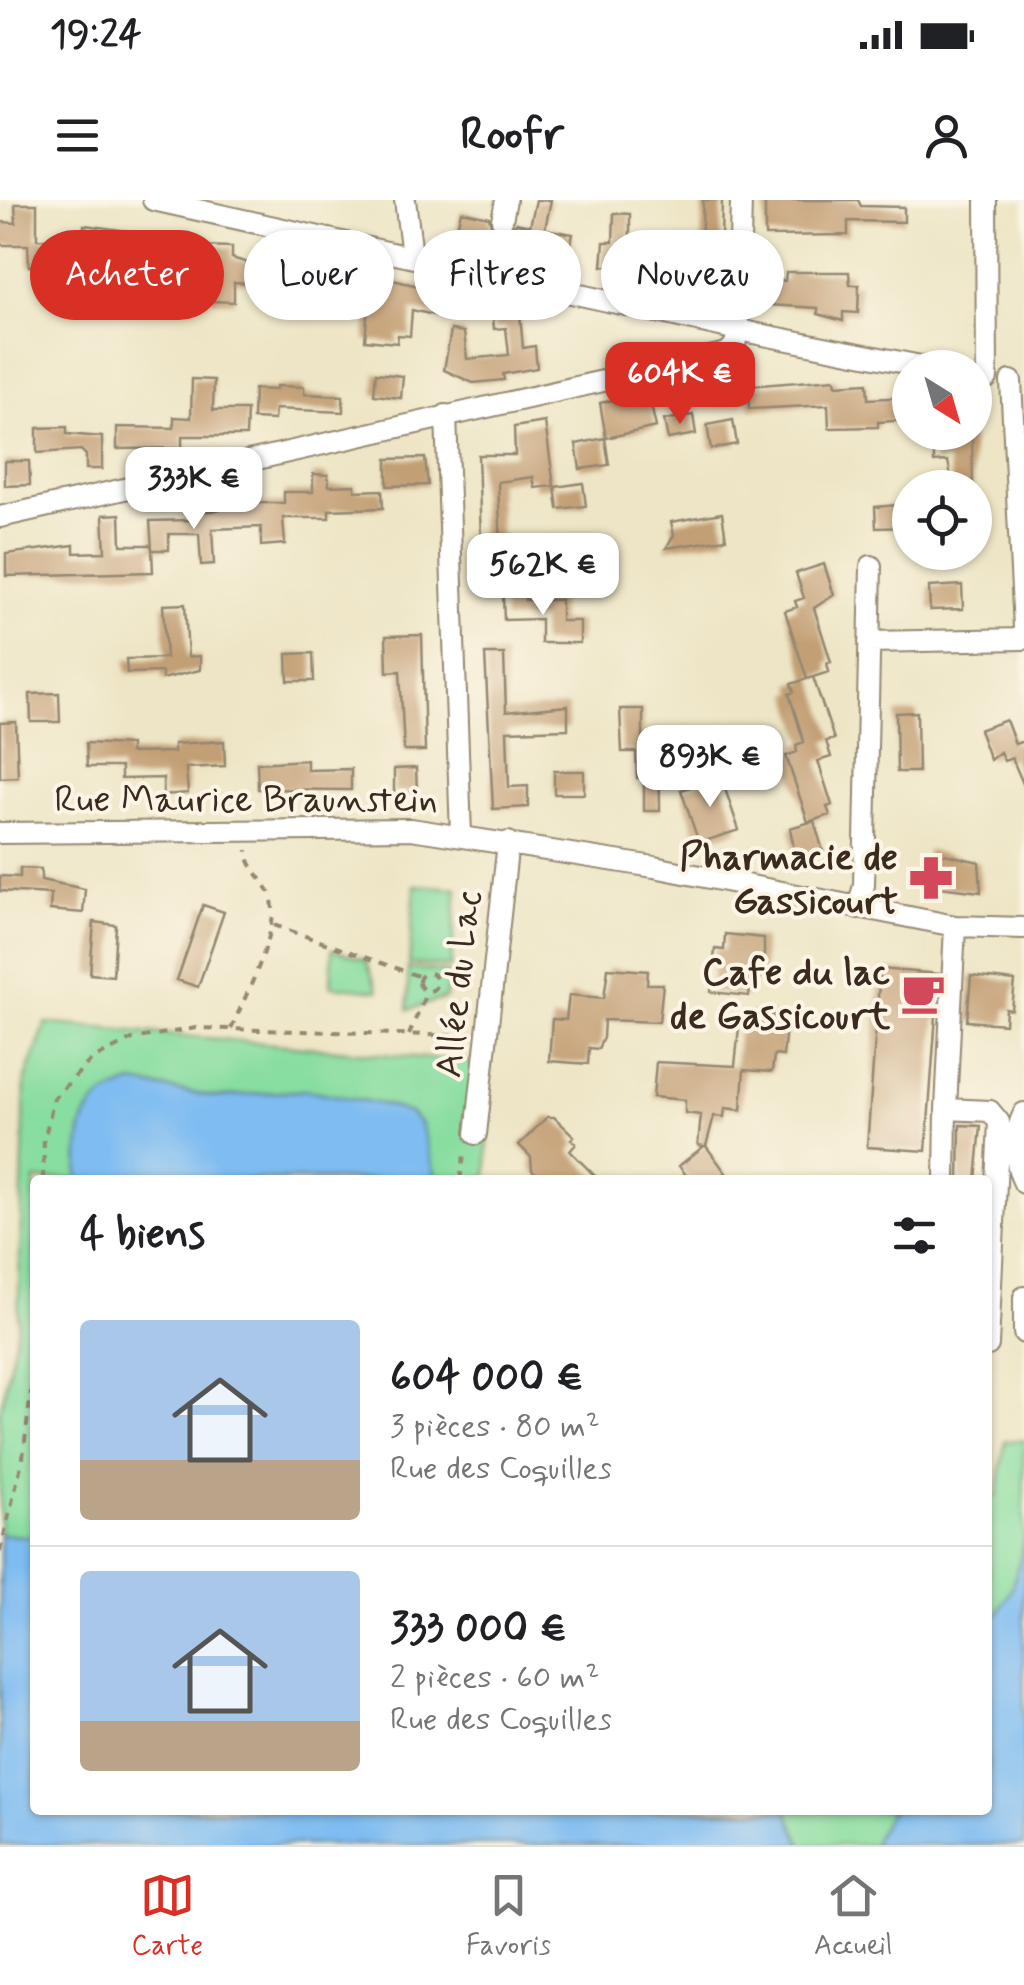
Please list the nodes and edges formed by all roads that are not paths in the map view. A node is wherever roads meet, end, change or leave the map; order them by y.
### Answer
1 (153, 200) edge
2 (405, 200) edge
3 (741, 200) edge
4 (986, 200) edge
5 (412, 256) joint
6 (581, 294) edge
7 (738, 330) junction
8 (982, 350) edge
9 (892, 360) edge
10 (992, 379) edge
11 (1018, 383) edge
12 (446, 415) junction
13 (0, 517) edge
14 (871, 566) dead end
15 (1024, 627) edge
16 (1024, 639) edge
17 (869, 642) junction
18 (0, 833) edge
19 (460, 835) junction
20 (508, 842) junction
21 (858, 908) junction
22 (955, 926) junction
23 (1024, 928) edge
24 (946, 1109) junction
25 (1024, 1113) edge
26 (476, 1134) road end
27 (945, 1175) edge
28 (1024, 1182) edge
29 (992, 1265) edge
30 (1024, 1297) edge
31 (1024, 1332) edge

1 - 5 street
2 - 5 street
3 - 7 street
4 - 8 street
6 - 7 street
7 - 9 street
7 - 12 street
10 - 11 street
11 - 15 street
12 - 13 street
12 - 19 street
14 - 17 street
16 - 17 street
17 - 21 street
18 - 19 street, Rue Maurice Braunstein
19 - 20 street, Rue Maurice Braunstein
20 - 21 street, Rue Maurice Braunstein
20 - 26 street, Allée du Lac
21 - 22 street, Rue Maurice Braunstein
22 - 23 street, Rue Maurice Braunstein
22 - 24 street
24 - 27 street
24 - 29 street
25 - 28 street
30 - 31 street

